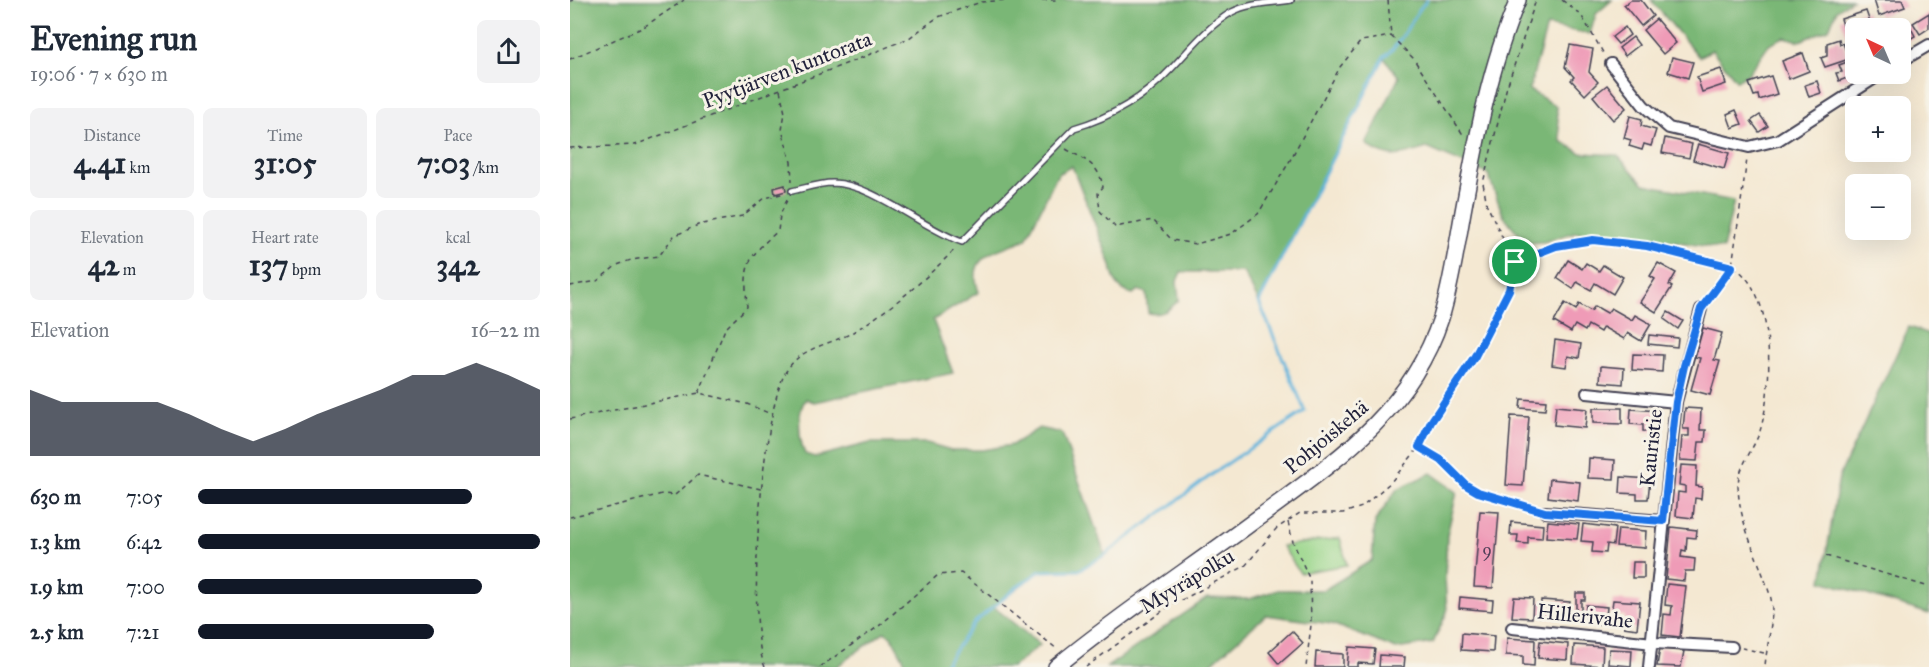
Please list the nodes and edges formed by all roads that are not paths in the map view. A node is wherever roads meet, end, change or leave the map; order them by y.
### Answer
1 (1291, 0) edge
2 (1518, 0) edge
3 (1929, 45) edge
4 (1911, 56) edge
5 (1611, 64) road end
6 (1865, 84) edge
7 (792, 191) road end
8 (1701, 309) road end
9 (1587, 393) dead end
10 (1676, 402) junction
11 (1545, 512) road end
12 (1663, 521) junction
13 (1512, 628) dead end
14 (1653, 643) junction
15 (1732, 647) road end
16 (1062, 663) edge
17 (1649, 667) edge

1 - 7 lane
2 - 16 main road, Pohjoiskehä
3 - 4 street
5 - 6 street
8 - 10 street, Kauristie
9 - 10 street
10 - 12 street, Kauristie
11 - 12 street
12 - 14 street, Kauristie
13 - 14 street, Hillerivahe
14 - 15 street, Hillerivahe
14 - 17 street, Kauristie

